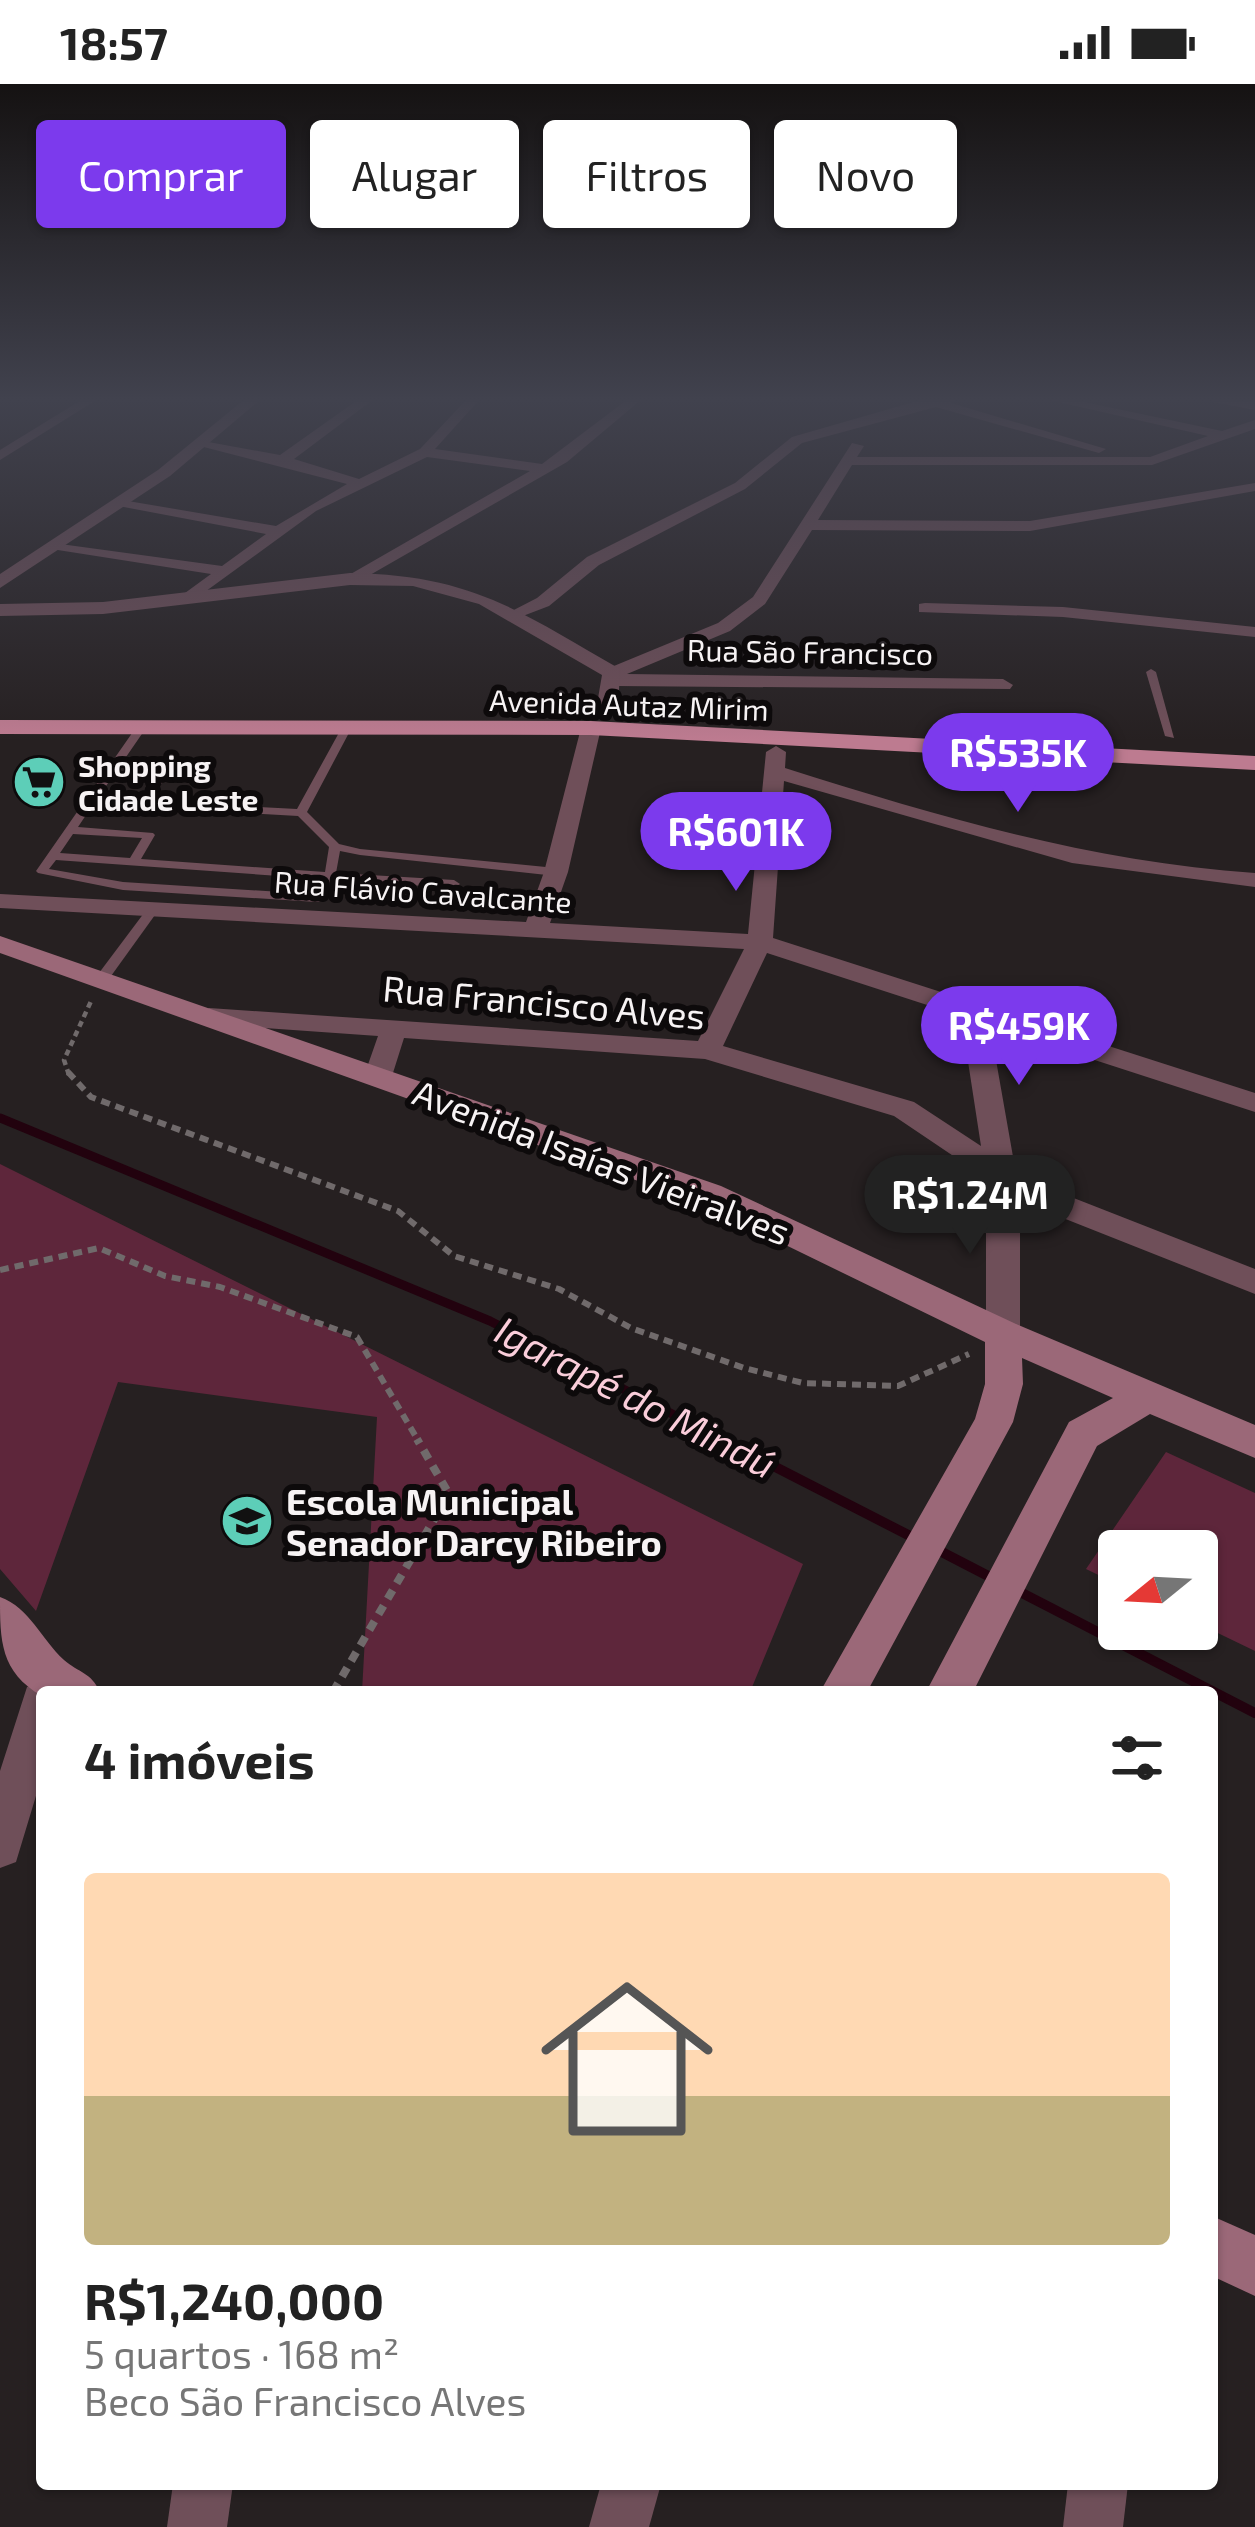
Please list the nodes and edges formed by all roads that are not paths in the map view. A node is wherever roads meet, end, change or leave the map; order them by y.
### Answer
1 (103, 513) edge
2 (169, 513) edge
3 (305, 513) edge
4 (467, 513) edge
5 (687, 513) edge
6 (816, 513) edge
7 (1105, 513) edge
8 (808, 525) junction
9 (275, 531) junction
10 (53, 548) junction
11 (222, 571) junction
12 (350, 580) junction
13 (0, 582) edge
14 (190, 597) junction
15 (925, 608) dead end
16 (0, 610) edge
17 (515, 614) junction
18 (1255, 632) edge
19 (1151, 671) dead end
20 (615, 677) junction
21 (1004, 685) dead end
22 (0, 706) edge
23 (599, 719) junction
24 (0, 727) edge
25 (141, 728) junction
26 (346, 728) junction
27 (1170, 736) junction
28 (775, 738) junction
29 (1255, 740) edge
30 (1255, 763) edge
31 (166, 769) dead end
32 (777, 772) junction
33 (143, 804) junction
34 (85, 806) junction
35 (301, 813) junction
36 (70, 830) junction
37 (335, 845) junction
38 (52, 856) junction
39 (134, 862) junction
40 (556, 872) junction
41 (331, 876) junction
42 (1255, 880) edge
43 (454, 884) dead end
44 (0, 901) edge
45 (154, 908) junction
46 (534, 933) junction
47 (760, 942) junction
48 (0, 944) edge
49 (101, 980) junction
50 (974, 1012) junction
51 (209, 1016) junction
52 (394, 1027) junction
53 (706, 1050) junction
54 (378, 1076) junction
55 (1255, 1103) edge
56 (1000, 1175) junction
57 (1255, 1282) edge
58 (1003, 1334) junction
59 (1147, 1397) junction
60 (1255, 1442) edge
61 (0, 1617) edge
62 (50, 1686) edge
63 (846, 1686) edge
64 (952, 1686) edge
65 (36, 1740) edge
66 (0, 1846) edge
67 (1218, 2249) edge
68 (1255, 2266) edge
69 (202, 2490) edge
70 (630, 2490) edge
71 (1097, 2490) edge
72 (197, 2527) edge
73 (619, 2527) edge
74 (1094, 2527) edge

1 - 10 street
2 - 9 street
3 - 9 street
4 - 12 street
5 - 17 street
6 - 8 street
7 - 8 street
8 - 20 street
9 - 11 street
10 - 11 street
10 - 13 street
11 - 14 street
12 - 14 street
12 - 17 street
14 - 16 street
15 - 18 street
17 - 20 street
19 - 27 lane
20 - 21 street, Rua São Francisco
20 - 23 street
22 - 23 main road, Avenida Autaz Mirim
23 - 26 main road, Avenida Autaz Mirim
23 - 27 main road, Avenida Autaz Mirim
23 - 28 main road, Avenida Autaz Mirim
23 - 40 street
24 - 25 main road, Avenida Autaz Mirim
25 - 26 main road, Avenida Autaz Mirim
25 - 34 lane
26 - 35 lane
27 - 29 main road, Avenida Autaz Mirim
28 - 30 main road, Avenida Autaz Mirim
28 - 32 street
31 - 33 lane
32 - 42 street
32 - 47 street
33 - 34 lane
33 - 35 lane
34 - 36 lane
35 - 37 lane
36 - 38 lane
36 - 39 lane
37 - 40 lane
37 - 41 lane
38 - 39 lane
38 - 41 lane
39 - 41 lane
40 - 46 street
41 - 43 lane
44 - 45 street, Rua Flávio Cavalcante
45 - 46 street, Rua Flávio Cavalcante
45 - 49 lane
46 - 47 street, Rua Flávio Cavalcante
47 - 50 street, Rua Flávio Cavalcante
47 - 53 street
48 - 49 main road, Avenida Isaías Vieiralves
49 - 51 main road, Avenida Isaías Vieiralves
50 - 55 street, Rua Flávio Cavalcante
50 - 56 street
51 - 52 street, Rua Francisco Alves
51 - 54 main road, Avenida Isaías Vieiralves
52 - 53 street, Rua Francisco Alves
52 - 54 street
53 - 56 street, Rua Francisco Alves
54 - 58 main road, Avenida Isaías Vieiralves
56 - 57 street, Rua Francisco Alves
56 - 58 street
58 - 59 main road, Avenida Isaías Vieiralves
58 - 63 main road
59 - 60 main road, Avenida Isaías Vieiralves
59 - 64 main road
61 - 62 main road
65 - 66 street
67 - 68 main road
69 - 72 street
70 - 73 street
71 - 74 street

